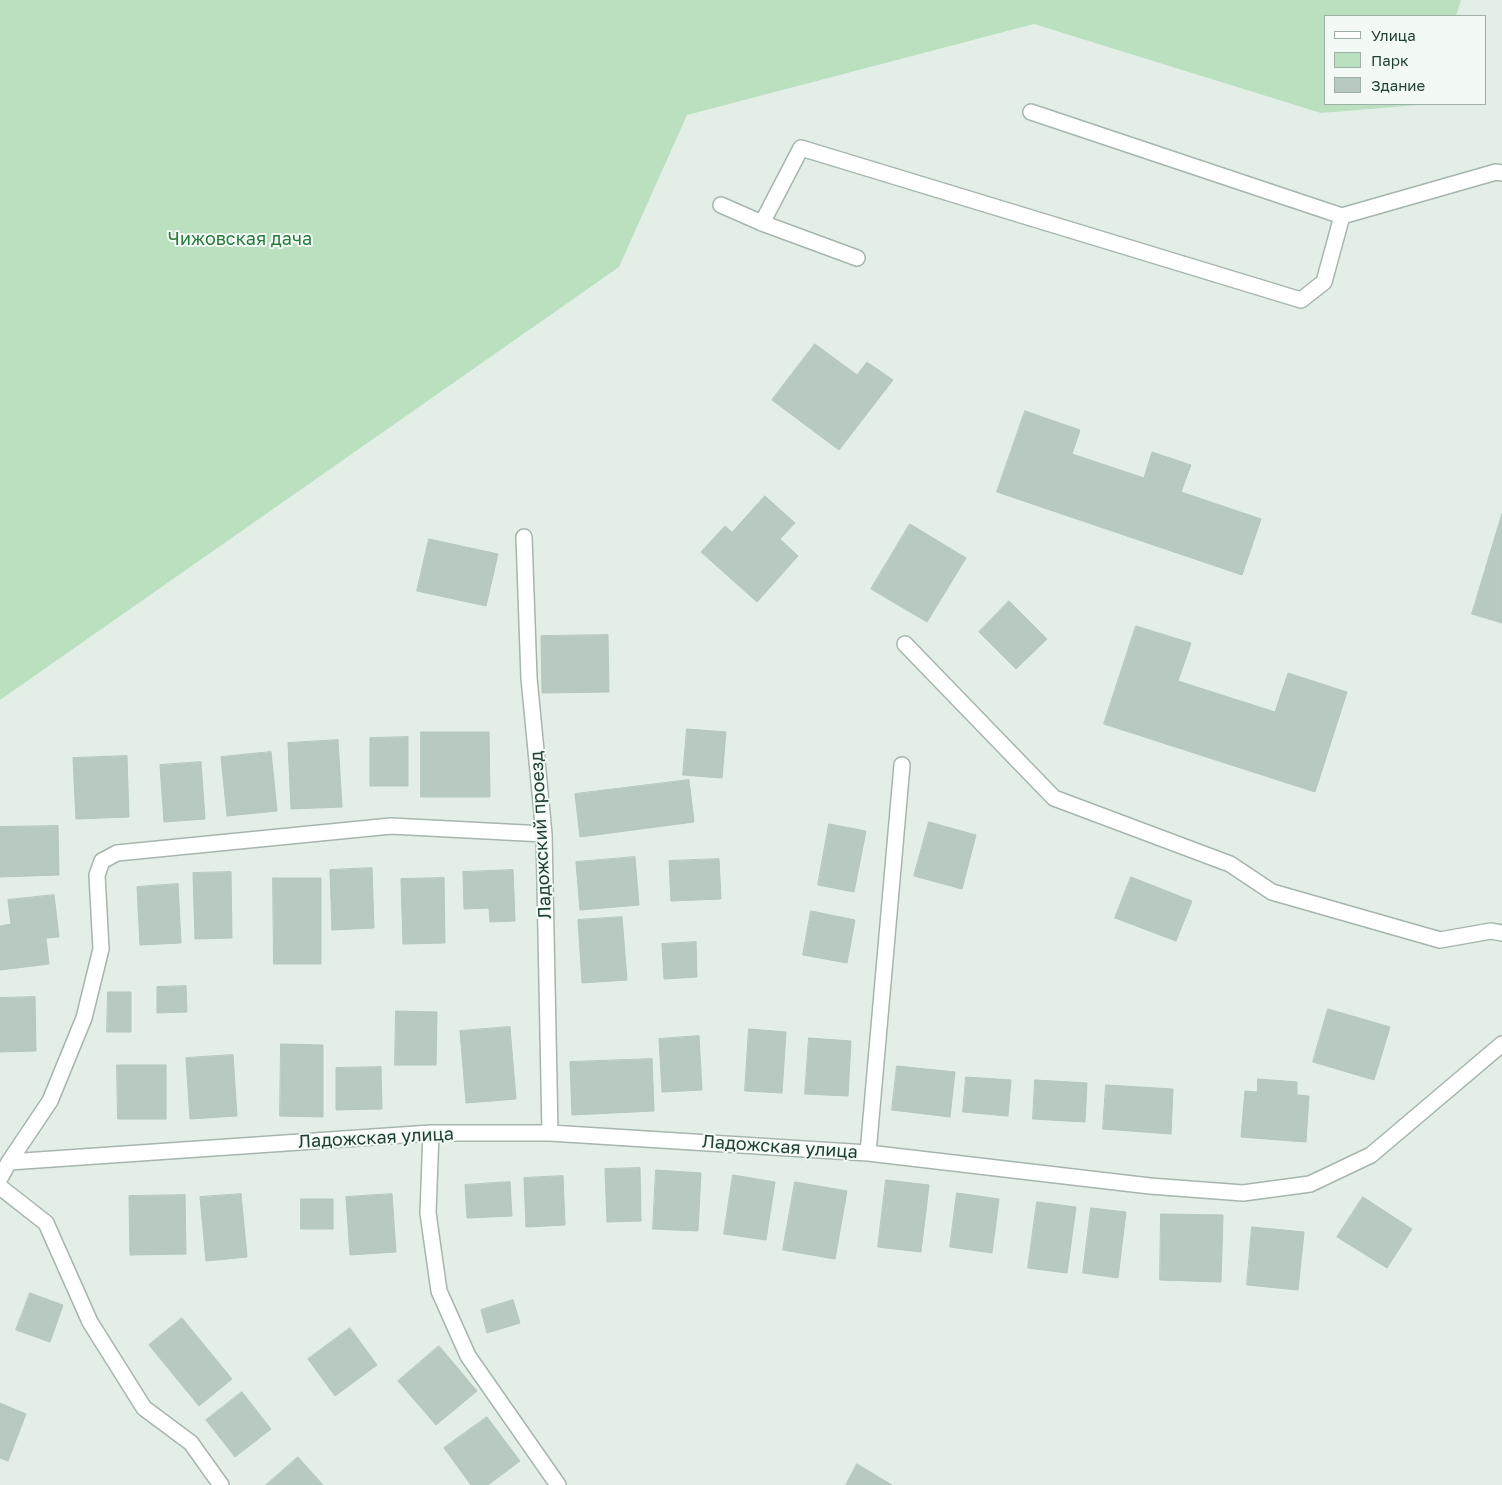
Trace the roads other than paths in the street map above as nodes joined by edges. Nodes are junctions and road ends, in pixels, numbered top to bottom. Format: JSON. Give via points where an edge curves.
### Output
{"nodes":[{"id":1,"x":1031,"y":112,"type":"dead end"},
{"id":2,"x":1502,"y":173,"type":"edge"},
{"id":3,"x":721,"y":205,"type":"dead end"},
{"id":4,"x":1342,"y":216,"type":"junction"},
{"id":5,"x":762,"y":223,"type":"junction"},
{"id":6,"x":858,"y":258,"type":"dead end"},
{"id":7,"x":524,"y":537,"type":"dead end"},
{"id":8,"x":904,"y":644,"type":"dead end"},
{"id":9,"x":902,"y":765,"type":"dead end"},
{"id":10,"x":544,"y":834,"type":"junction"},
{"id":11,"x":1502,"y":933,"type":"edge"},
{"id":12,"x":1502,"y":1044,"type":"edge"},
{"id":13,"x":431,"y":1133,"type":"junction"},
{"id":14,"x":550,"y":1133,"type":"junction"},
{"id":15,"x":868,"y":1153,"type":"junction"},
{"id":16,"x":9,"y":1162,"type":"junction"},
{"id":17,"x":0,"y":1178,"type":"edge"},
{"id":18,"x":0,"y":1187,"type":"edge"},
{"id":19,"x":221,"y":1485,"type":"edge"},
{"id":20,"x":558,"y":1485,"type":"edge"}],
"edges":[{"from":1,"to":4,"type":"street"},
{"from":2,"to":4,"type":"street","via":[[1496,172]]},
{"from":3,"to":5,"type":"street"},
{"from":4,"to":5,"type":"street","via":[[1324,282],[1301,300],[801,148]]},
{"from":5,"to":6,"type":"street"},
{"from":7,"to":10,"type":"street","name":"Ладожский проезд","via":[[529,678]]},
{"from":8,"to":11,"type":"street","via":[[1054,798],[1230,864],[1272,892],[1440,940],[1491,931]]},
{"from":9,"to":15,"type":"street"},
{"from":10,"to":14,"type":"street","name":"Ладожский проезд"},
{"from":10,"to":16,"type":"street","via":[[391,826],[116,853],[102,861],[97,875],[101,949],[84,1018],[50,1101]]},
{"from":12,"to":15,"type":"street","name":"Ладожская улица","via":[[1371,1155],[1310,1184],[1234,1193]]},
{"from":13,"to":14,"type":"street","name":"Ладожская улица"},
{"from":13,"to":16,"type":"street","name":"Ладожская улица"},
{"from":13,"to":20,"type":"street","via":[[428,1213],[439,1291],[468,1356]]},
{"from":14,"to":15,"type":"street","name":"Ладожская улица"},
{"from":16,"to":17,"type":"street"},
{"from":18,"to":19,"type":"street","via":[[46,1223],[90,1322],[144,1408],[191,1444]]}]}
